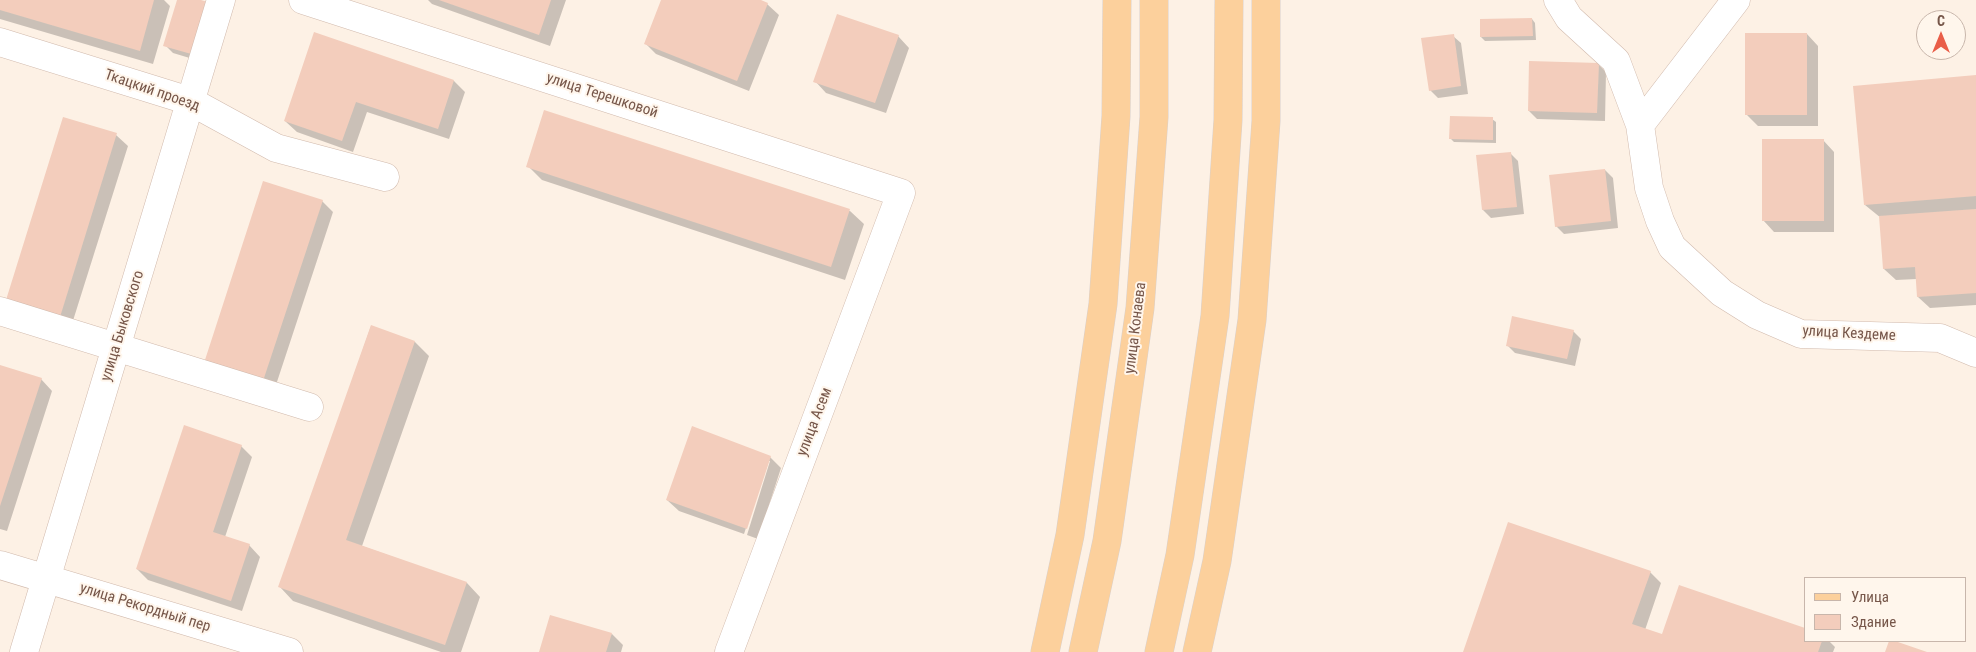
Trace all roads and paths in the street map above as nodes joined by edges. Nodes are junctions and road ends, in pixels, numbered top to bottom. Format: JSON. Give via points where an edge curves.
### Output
{"nodes":[{"id":1,"x":221,"y":0,"type":"edge"},
{"id":2,"x":303,"y":0,"type":"edge"},
{"id":3,"x":1117,"y":0,"type":"edge"},
{"id":4,"x":1154,"y":0,"type":"edge"},
{"id":5,"x":1229,"y":0,"type":"edge"},
{"id":6,"x":1266,"y":0,"type":"edge"},
{"id":7,"x":1558,"y":0,"type":"edge"},
{"id":8,"x":1736,"y":0,"type":"edge"},
{"id":9,"x":0,"y":42,"type":"edge"},
{"id":10,"x":190,"y":101,"type":"junction"},
{"id":11,"x":1640,"y":125,"type":"junction"},
{"id":12,"x":385,"y":177,"type":"dead end"},
{"id":13,"x":901,"y":193,"type":"joint"},
{"id":14,"x":0,"y":311,"type":"edge"},
{"id":15,"x":116,"y":347,"type":"junction"},
{"id":16,"x":1976,"y":353,"type":"edge"},
{"id":17,"x":309,"y":407,"type":"dead end"},
{"id":18,"x":0,"y":565,"type":"edge"},
{"id":19,"x":47,"y":577,"type":"junction"},
{"id":20,"x":24,"y":652,"type":"edge"},
{"id":21,"x":289,"y":652,"type":"edge"},
{"id":22,"x":729,"y":652,"type":"edge"},
{"id":23,"x":1045,"y":652,"type":"edge"},
{"id":24,"x":1083,"y":652,"type":"edge"},
{"id":25,"x":1159,"y":652,"type":"edge"},
{"id":26,"x":1197,"y":652,"type":"edge"}],
"edges":[{"from":1,"to":10,"type":"street","name":"улица Быковского"},
{"from":2,"to":13,"type":"street","name":"улица Терешковой"},
{"from":3,"to":23,"type":"main road","via":[[1116,116],[1103,304],[1070,535]]},
{"from":4,"to":24,"type":"main road","name":"улица Конаева","via":[[1154,117],[1140,308],[1107,541]]},
{"from":5,"to":25,"type":"main road","via":[[1228,120],[1214,316],[1180,555]]},
{"from":6,"to":26,"type":"main road","via":[[1266,121],[1252,320],[1217,561]]},
{"from":7,"to":11,"type":"street","name":"улица Кездеме","via":[[1569,18],[1616,61]]},
{"from":8,"to":11,"type":"street"},
{"from":9,"to":10,"type":"street","name":"Ткацкий проезд"},
{"from":10,"to":12,"type":"street","name":"Ткацкий проезд","via":[[276,148]]},
{"from":10,"to":15,"type":"street","name":"улица Быковского"},
{"from":11,"to":16,"type":"street","name":"улица Кездеме","via":[[1649,188],[1672,247],[1722,293],[1757,315],[1801,334],[1940,338]]},
{"from":13,"to":22,"type":"street","name":"улица Асем"},
{"from":14,"to":15,"type":"street"},
{"from":15,"to":17,"type":"street"},
{"from":15,"to":19,"type":"street","name":"улица Быковского"},
{"from":18,"to":19,"type":"street","name":"улица Рекордный пер"},
{"from":19,"to":20,"type":"street","name":"улица Быковского"},
{"from":19,"to":21,"type":"street","name":"улица Рекордный пер"}]}
